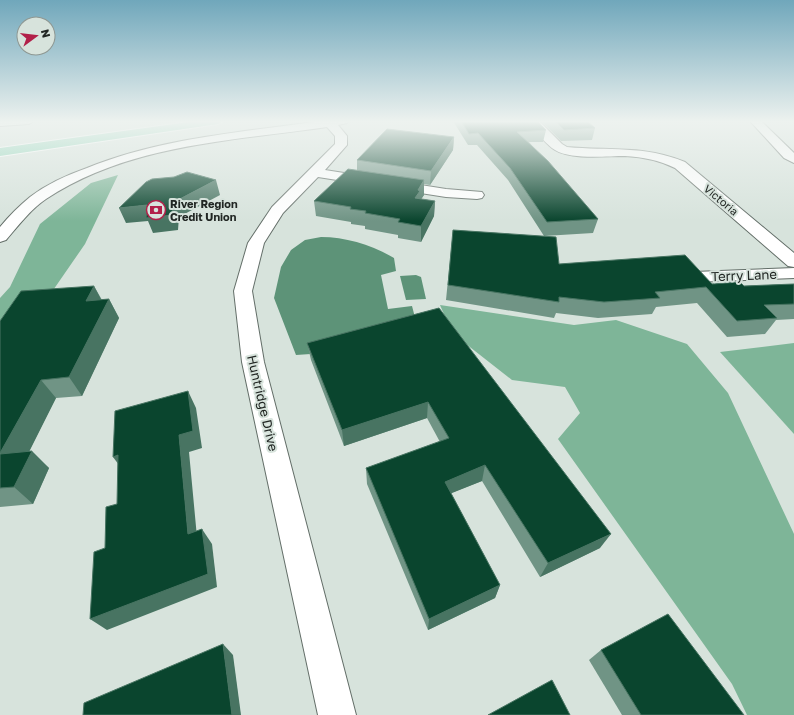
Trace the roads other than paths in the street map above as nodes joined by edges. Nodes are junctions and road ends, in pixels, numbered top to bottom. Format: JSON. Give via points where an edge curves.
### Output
{"nodes":[{"id":1,"x":144,"y":154,"type":"edge"},
{"id":2,"x":332,"y":154,"type":"edge"},
{"id":3,"x":650,"y":154,"type":"edge"},
{"id":4,"x":315,"y":173,"type":"junction"},
{"id":5,"x":478,"y":195,"type":"dead end"},
{"id":6,"x":0,"y":237,"type":"edge"},
{"id":7,"x":794,"y":262,"type":"edge"},
{"id":8,"x":794,"y":273,"type":"edge"},
{"id":9,"x":694,"y":277,"type":"edge"},
{"id":10,"x":337,"y":715,"type":"edge"}],
"edges":[{"from":1,"to":6,"type":"street","via":[[120,160],[80,176],[40,197],[23,211]]},
{"from":2,"to":4,"type":"street","name":"Huntridge Drive"},
{"from":3,"to":7,"type":"street","name":"Victoria","via":[[680,165]]},
{"from":4,"to":5,"type":"street","via":[[446,193]]},
{"from":4,"to":10,"type":"street","name":"Huntridge Drive","via":[[277,210],[256,243],[243,291],[252,362]]},
{"from":8,"to":9,"type":"street","name":"Terry Lane"}]}
